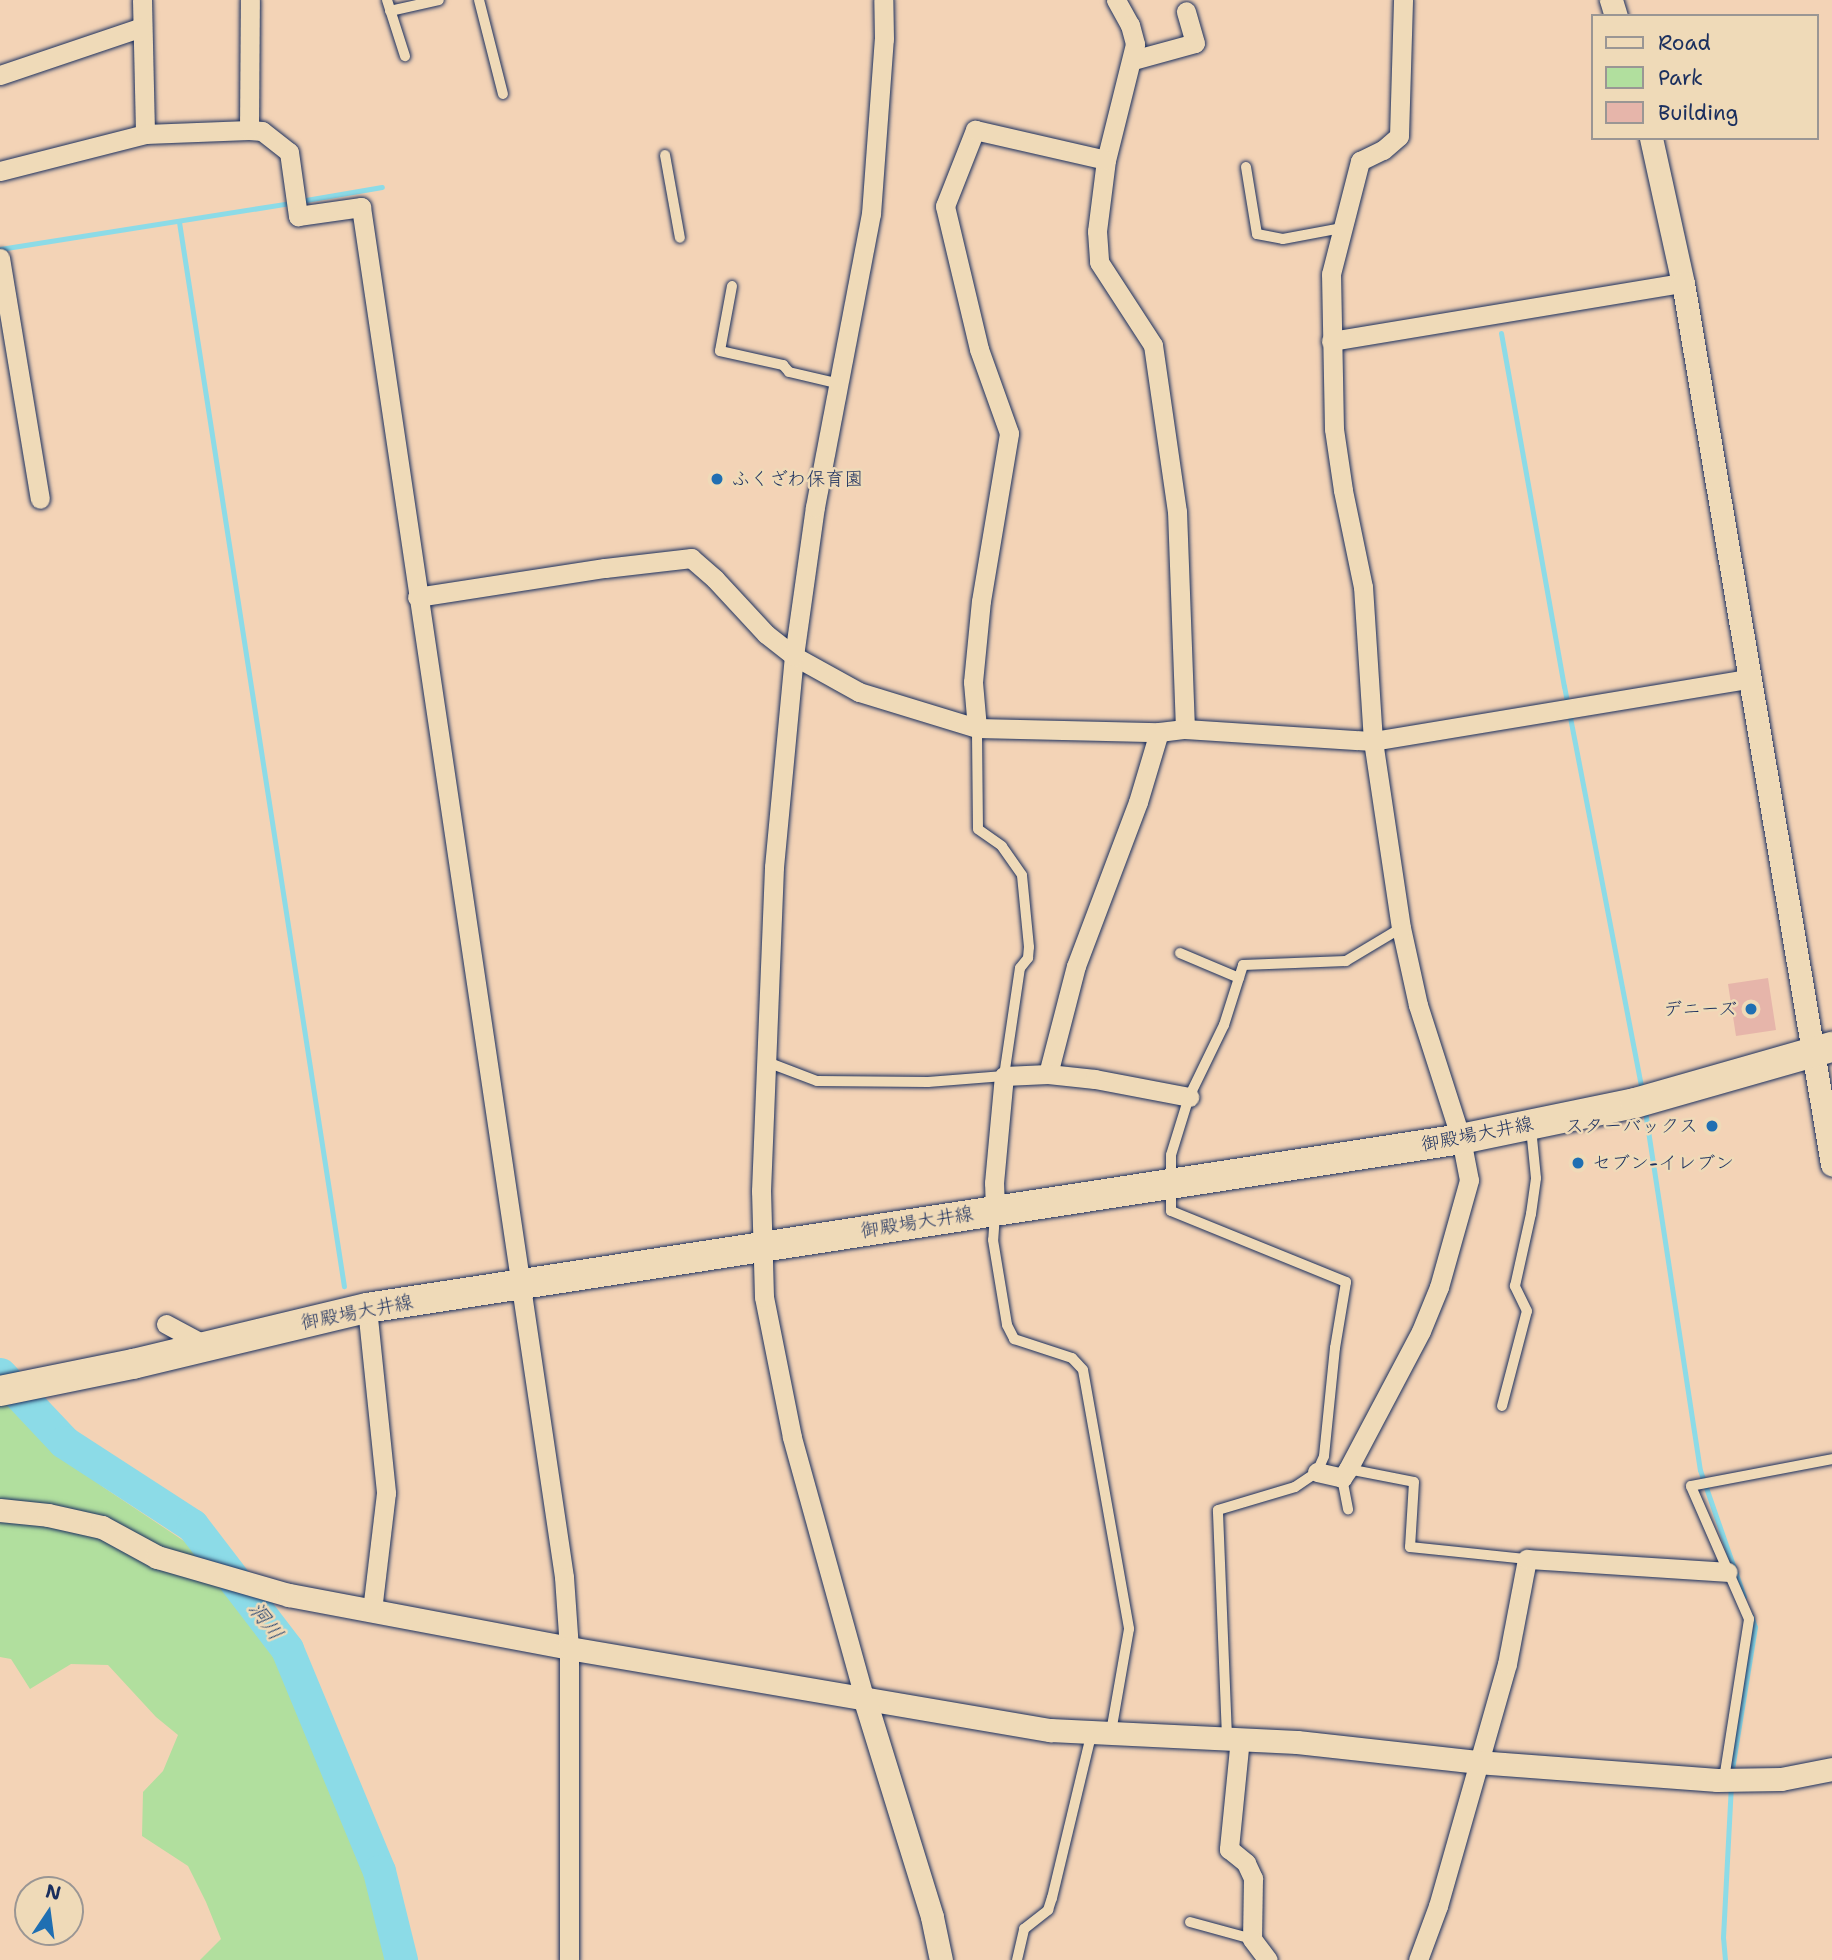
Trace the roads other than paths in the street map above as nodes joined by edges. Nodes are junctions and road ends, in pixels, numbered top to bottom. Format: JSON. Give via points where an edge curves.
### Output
{"nodes":[{"id":1,"x":142,"y":0,"type":"edge"},
{"id":2,"x":250,"y":0,"type":"edge"},
{"id":3,"x":387,"y":0,"type":"edge"},
{"id":4,"x":439,"y":0,"type":"edge"},
{"id":5,"x":479,"y":0,"type":"edge"},
{"id":6,"x":883,"y":0,"type":"edge"},
{"id":7,"x":1116,"y":0,"type":"edge"},
{"id":8,"x":1403,"y":0,"type":"edge"},
{"id":9,"x":390,"y":11,"type":"junction"},
{"id":10,"x":1186,"y":11,"type":"dead end"},
{"id":11,"x":142,"y":27,"type":"junction"},
{"id":12,"x":405,"y":56,"type":"dead end"},
{"id":13,"x":1133,"y":60,"type":"junction"},
{"id":14,"x":0,"y":75,"type":"edge"},
{"id":15,"x":503,"y":94,"type":"dead end"},
{"id":16,"x":249,"y":130,"type":"junction"},
{"id":17,"x":145,"y":134,"type":"junction"},
{"id":18,"x":1651,"y":140,"type":"edge"},
{"id":19,"x":665,"y":155,"type":"dead end"},
{"id":20,"x":1106,"y":160,"type":"junction"},
{"id":21,"x":1246,"y":167,"type":"dead end"},
{"id":22,"x":0,"y":171,"type":"edge"},
{"id":23,"x":1341,"y":228,"type":"junction"},
{"id":24,"x":680,"y":238,"type":"dead end"},
{"id":25,"x":0,"y":258,"type":"edge"},
{"id":26,"x":1683,"y":283,"type":"junction"},
{"id":27,"x":732,"y":286,"type":"dead end"},
{"id":28,"x":1331,"y":341,"type":"junction"},
{"id":29,"x":841,"y":384,"type":"junction"},
{"id":30,"x":40,"y":499,"type":"dead end"},
{"id":31,"x":417,"y":597,"type":"junction"},
{"id":32,"x":794,"y":656,"type":"junction"},
{"id":33,"x":1748,"y":679,"type":"junction"},
{"id":34,"x":977,"y":728,"type":"junction"},
{"id":35,"x":1185,"y":729,"type":"junction"},
{"id":36,"x":1159,"y":732,"type":"junction"},
{"id":37,"x":1373,"y":741,"type":"junction"},
{"id":38,"x":1401,"y":928,"type":"junction"},
{"id":39,"x":1180,"y":953,"type":"dead end"},
{"id":40,"x":1239,"y":978,"type":"junction"},
{"id":41,"x":1822,"y":1050,"type":"edge"},
{"id":42,"x":767,"y":1062,"type":"junction"},
{"id":43,"x":1048,"y":1074,"type":"junction"},
{"id":44,"x":1004,"y":1076,"type":"junction"},
{"id":45,"x":1189,"y":1097,"type":"junction"},
{"id":46,"x":1530,"y":1125,"type":"junction"},
{"id":47,"x":1461,"y":1139,"type":"junction"},
{"id":48,"x":1832,"y":1164,"type":"edge"},
{"id":49,"x":1169,"y":1184,"type":"junction"},
{"id":50,"x":995,"y":1210,"type":"junction"},
{"id":51,"x":761,"y":1246,"type":"junction"},
{"id":52,"x":522,"y":1284,"type":"junction"},
{"id":53,"x":367,"y":1308,"type":"junction"},
{"id":54,"x":166,"y":1324,"type":"dead end"},
{"id":55,"x":205,"y":1345,"type":"junction"},
{"id":56,"x":0,"y":1391,"type":"edge"},
{"id":57,"x":1502,"y":1406,"type":"dead end"},
{"id":58,"x":1832,"y":1460,"type":"edge"},
{"id":59,"x":1317,"y":1472,"type":"junction"},
{"id":60,"x":1345,"y":1473,"type":"junction"},
{"id":61,"x":1348,"y":1508,"type":"dead end"},
{"id":62,"x":0,"y":1510,"type":"edge"},
{"id":63,"x":1527,"y":1559,"type":"junction"},
{"id":64,"x":1728,"y":1572,"type":"junction"},
{"id":65,"x":372,"y":1611,"type":"junction"},
{"id":66,"x":569,"y":1648,"type":"junction"},
{"id":67,"x":864,"y":1697,"type":"junction"},
{"id":68,"x":1102,"y":1731,"type":"junction"},
{"id":69,"x":1234,"y":1738,"type":"junction"},
{"id":70,"x":1477,"y":1762,"type":"junction"},
{"id":71,"x":1832,"y":1769,"type":"edge"},
{"id":72,"x":1724,"y":1780,"type":"junction"},
{"id":73,"x":1189,"y":1922,"type":"dead end"},
{"id":74,"x":1252,"y":1939,"type":"junction"},
{"id":75,"x":569,"y":1960,"type":"edge"},
{"id":76,"x":941,"y":1960,"type":"edge"},
{"id":77,"x":1017,"y":1960,"type":"edge"},
{"id":78,"x":1268,"y":1960,"type":"edge"},
{"id":79,"x":1418,"y":1960,"type":"edge"}],
"edges":[{"from":1,"to":11,"type":"street"},
{"from":2,"to":16,"type":"street"},
{"from":3,"to":9,"type":"lane"},
{"from":4,"to":9,"type":"lane"},
{"from":5,"to":15,"type":"lane"},
{"from":6,"to":29,"type":"street","via":[[871,214]]},
{"from":7,"to":13,"type":"street","via":[[1130,25]]},
{"from":8,"to":23,"type":"street","via":[[1399,136],[1360,161]]},
{"from":9,"to":12,"type":"lane"},
{"from":10,"to":13,"type":"street","via":[[1195,43]]},
{"from":11,"to":14,"type":"street"},
{"from":11,"to":17,"type":"street"},
{"from":13,"to":20,"type":"street"},
{"from":16,"to":17,"type":"street"},
{"from":16,"to":31,"type":"street","via":[[262,131],[289,152],[298,216],[361,206]]},
{"from":17,"to":22,"type":"street"},
{"from":18,"to":26,"type":"street"},
{"from":19,"to":24,"type":"lane"},
{"from":20,"to":34,"type":"street","via":[[975,130],[945,206],[979,349],[1009,433],[981,601],[973,682]]},
{"from":20,"to":35,"type":"street","via":[[1097,231],[1099,262],[1153,345],[1177,511]]},
{"from":21,"to":23,"type":"lane","via":[[1258,234],[1283,239]]},
{"from":23,"to":28,"type":"street","via":[[1331,274]]},
{"from":25,"to":30,"type":"street"},
{"from":26,"to":28,"type":"street"},
{"from":26,"to":33,"type":"street"},
{"from":27,"to":29,"type":"lane","via":[[720,351]]},
{"from":28,"to":37,"type":"street","via":[[1336,441],[1363,587]]},
{"from":29,"to":32,"type":"street","via":[[815,507]]},
{"from":31,"to":32,"type":"street","via":[[691,558]]},
{"from":31,"to":52,"type":"street"},
{"from":32,"to":34,"type":"street","via":[[859,692]]},
{"from":32,"to":42,"type":"street","via":[[774,867]]},
{"from":33,"to":37,"type":"street"},
{"from":33,"to":41,"type":"street"},
{"from":34,"to":36,"type":"street"},
{"from":34,"to":44,"type":"lane","via":[[978,828],[1002,846],[1022,875],[1030,947],[1020,968]]},
{"from":35,"to":36,"type":"street"},
{"from":35,"to":37,"type":"street"},
{"from":36,"to":43,"type":"street","via":[[1138,802],[1076,966]]},
{"from":37,"to":38,"type":"street"},
{"from":38,"to":40,"type":"lane","via":[[1346,961],[1243,965]]},
{"from":38,"to":47,"type":"street","via":[[1418,1005]]},
{"from":39,"to":40,"type":"lane"},
{"from":40,"to":45,"type":"lane","via":[[1224,1025]]},
{"from":41,"to":46,"type":"main road","name":"御殿場大井線","via":[[1645,1100]]},
{"from":41,"to":48,"type":"street"},
{"from":42,"to":44,"type":"lane","via":[[817,1081],[928,1082]]},
{"from":42,"to":51,"type":"street"},
{"from":43,"to":44,"type":"street"},
{"from":43,"to":45,"type":"street"},
{"from":44,"to":50,"type":"street"},
{"from":45,"to":49,"type":"lane","via":[[1171,1155]]},
{"from":46,"to":47,"type":"main road","name":"御殿場大井線"},
{"from":46,"to":57,"type":"lane","via":[[1536,1178],[1515,1286],[1527,1311]]},
{"from":47,"to":49,"type":"main road","name":"御殿場大井線"},
{"from":47,"to":60,"type":"street","via":[[1469,1180],[1439,1287],[1421,1331]]},
{"from":49,"to":50,"type":"main road","name":"御殿場大井線"},
{"from":49,"to":59,"type":"lane","via":[[1171,1211],[1346,1282],[1324,1456]]},
{"from":50,"to":51,"type":"main road","name":"御殿場大井線"},
{"from":50,"to":68,"type":"lane","via":[[993,1240],[1007,1325],[1014,1339],[1072,1358],[1083,1370],[1129,1629]]},
{"from":51,"to":52,"type":"main road","name":"御殿場大井線"},
{"from":51,"to":67,"type":"street","via":[[764,1297],[792,1437]]},
{"from":52,"to":53,"type":"main road","name":"御殿場大井線"},
{"from":52,"to":66,"type":"street","via":[[564,1577]]},
{"from":53,"to":55,"type":"main road","name":"御殿場大井線"},
{"from":53,"to":65,"type":"street","via":[[386,1493]]},
{"from":54,"to":55,"type":"street"},
{"from":55,"to":56,"type":"main road","name":"御殿場大井線"},
{"from":58,"to":64,"type":"lane","via":[[1691,1486]]},
{"from":59,"to":60,"type":"street"},
{"from":59,"to":69,"type":"lane","via":[[1295,1488],[1218,1510]]},
{"from":60,"to":61,"type":"lane"},
{"from":60,"to":63,"type":"lane","via":[[1414,1482],[1410,1547]]},
{"from":62,"to":65,"type":"street","via":[[102,1527],[157,1557],[289,1595]]},
{"from":63,"to":64,"type":"street"},
{"from":63,"to":70,"type":"street","via":[[1507,1664]]},
{"from":64,"to":72,"type":"lane","via":[[1749,1619]]},
{"from":65,"to":66,"type":"street"},
{"from":66,"to":67,"type":"street"},
{"from":66,"to":75,"type":"street"},
{"from":67,"to":68,"type":"street","via":[[1050,1730]]},
{"from":67,"to":76,"type":"street"},
{"from":68,"to":69,"type":"street"},
{"from":68,"to":77,"type":"lane","via":[[1048,1910],[1024,1929]]},
{"from":69,"to":70,"type":"street"},
{"from":69,"to":74,"type":"street","via":[[1229,1849],[1246,1863],[1253,1878]]},
{"from":70,"to":72,"type":"street"},
{"from":70,"to":79,"type":"street","via":[[1438,1906]]},
{"from":71,"to":72,"type":"street","via":[[1781,1779]]},
{"from":73,"to":74,"type":"lane"},
{"from":74,"to":78,"type":"street"}]}
